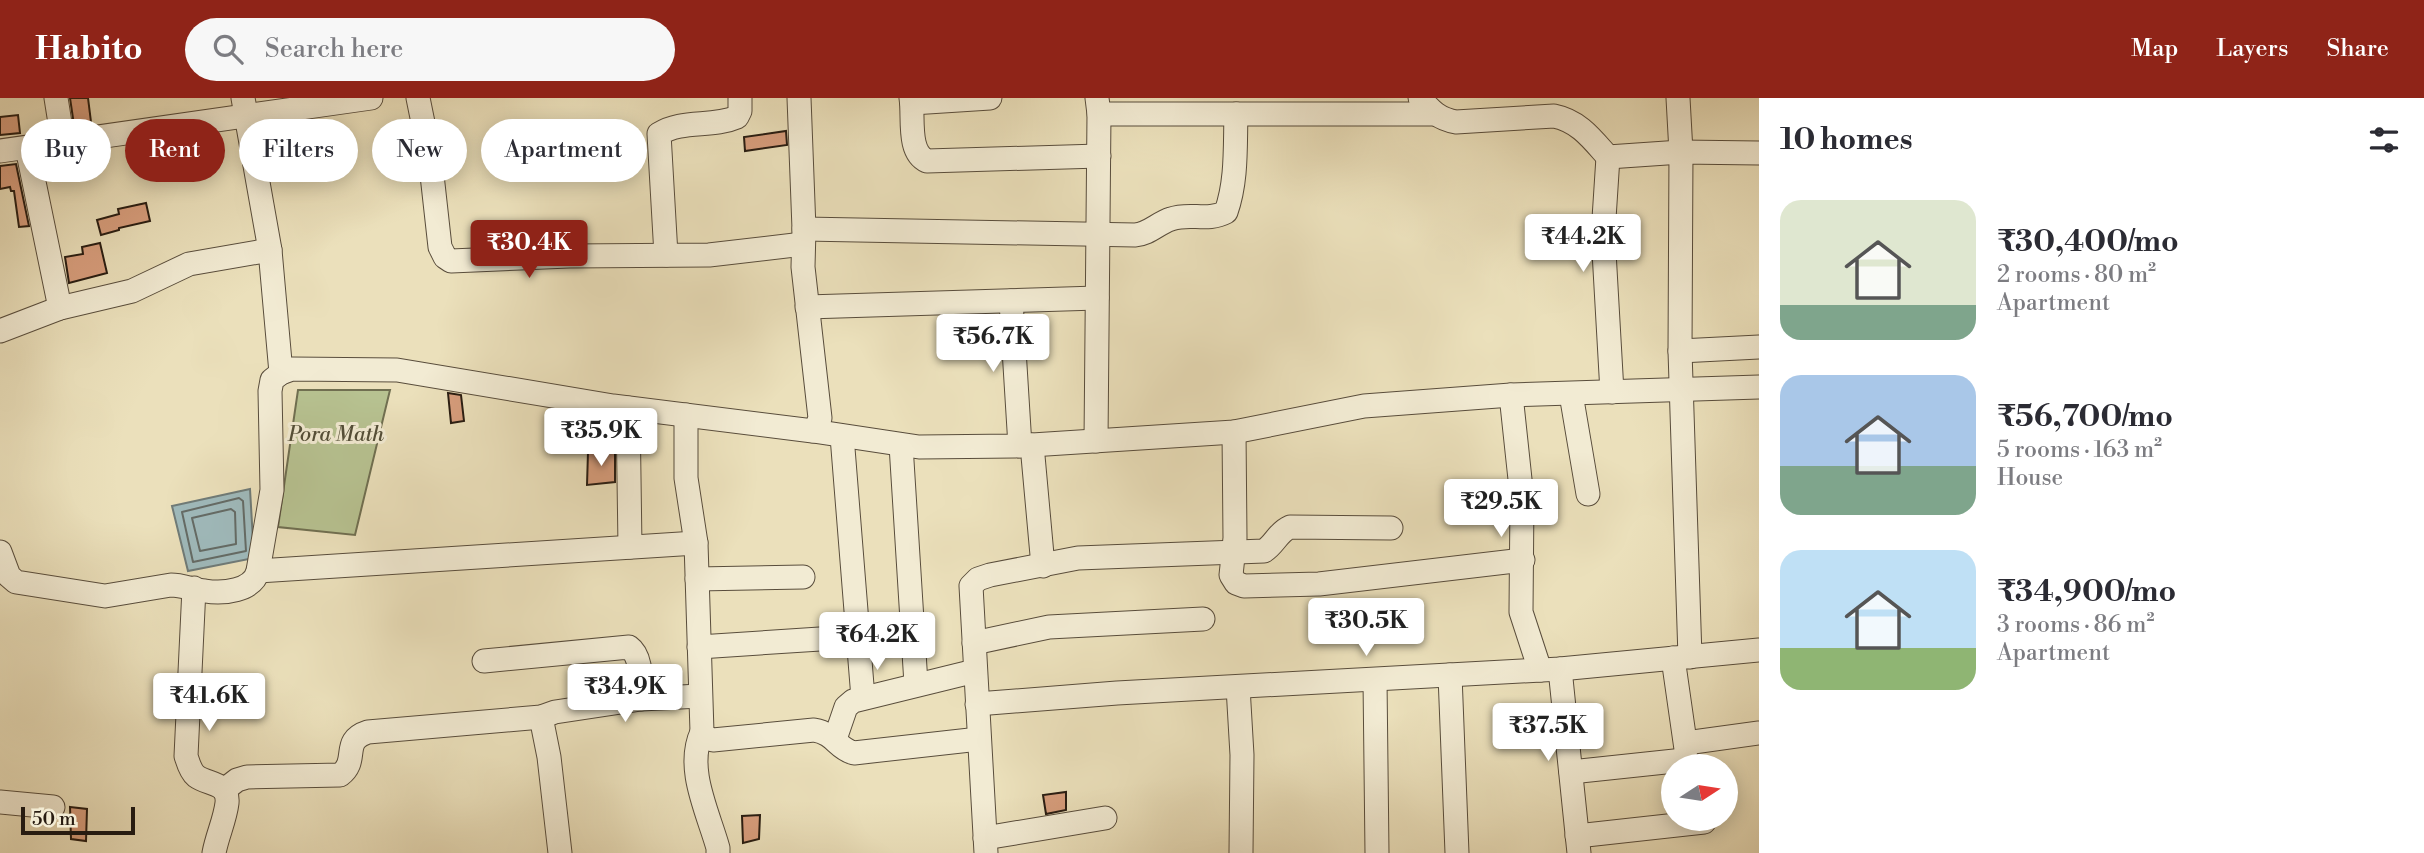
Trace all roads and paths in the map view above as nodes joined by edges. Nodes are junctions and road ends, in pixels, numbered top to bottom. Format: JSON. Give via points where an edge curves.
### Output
{"nodes":[{"id":1,"x":56,"y":98,"type":"edge"},
{"id":2,"x":418,"y":98,"type":"edge"},
{"id":3,"x":740,"y":98,"type":"edge"},
{"id":4,"x":799,"y":98,"type":"edge"},
{"id":5,"x":983,"y":98,"type":"edge"},
{"id":6,"x":1678,"y":98,"type":"edge"},
{"id":7,"x":359,"y":99,"type":"edge"},
{"id":8,"x":911,"y":101,"type":"edge"},
{"id":9,"x":1098,"y":106,"type":"edge"},
{"id":10,"x":1427,"y":106,"type":"edge"},
{"id":11,"x":245,"y":107,"type":"edge"},
{"id":12,"x":1517,"y":108,"type":"edge"},
{"id":13,"x":1236,"y":114,"type":"junction"},
{"id":14,"x":59,"y":119,"type":"edge"},
{"id":15,"x":111,"y":133,"type":"edge"},
{"id":16,"x":21,"y":149,"type":"edge"},
{"id":17,"x":0,"y":151,"type":"edge"},
{"id":18,"x":1681,"y":152,"type":"junction"},
{"id":19,"x":1759,"y":153,"type":"edge"},
{"id":20,"x":1099,"y":156,"type":"junction"},
{"id":21,"x":1608,"y":157,"type":"junction"},
{"id":22,"x":34,"y":182,"type":"edge"},
{"id":23,"x":1097,"y":234,"type":"junction"},
{"id":24,"x":804,"y":237,"type":"junction"},
{"id":25,"x":270,"y":250,"type":"junction"},
{"id":26,"x":666,"y":255,"type":"junction"},
{"id":27,"x":1097,"y":298,"type":"junction"},
{"id":28,"x":1011,"y":301,"type":"junction"},
{"id":29,"x":807,"y":307,"type":"junction"},
{"id":30,"x":61,"y":308,"type":"junction"},
{"id":31,"x":0,"y":331,"type":"edge"},
{"id":32,"x":1759,"y":347,"type":"edge"},
{"id":33,"x":1680,"y":351,"type":"junction"},
{"id":34,"x":281,"y":373,"type":"junction"},
{"id":35,"x":1759,"y":387,"type":"edge"},
{"id":36,"x":1681,"y":390,"type":"junction"},
{"id":37,"x":1612,"y":393,"type":"junction"},
{"id":38,"x":1571,"y":394,"type":"junction"},
{"id":39,"x":1511,"y":395,"type":"junction"},
{"id":40,"x":628,"y":408,"type":"junction"},
{"id":41,"x":686,"y":415,"type":"junction"},
{"id":42,"x":813,"y":431,"type":"junction"},
{"id":43,"x":1234,"y":432,"type":"junction"},
{"id":44,"x":842,"y":436,"type":"junction"},
{"id":45,"x":1096,"y":442,"type":"junction"},
{"id":46,"x":901,"y":445,"type":"junction"},
{"id":47,"x":1026,"y":445,"type":"junction"},
{"id":48,"x":1588,"y":494,"type":"dead end"},
{"id":49,"x":1391,"y":528,"type":"dead end"},
{"id":50,"x":696,"y":542,"type":"junction"},
{"id":51,"x":630,"y":547,"type":"junction"},
{"id":52,"x":0,"y":552,"type":"edge"},
{"id":53,"x":1234,"y":553,"type":"junction"},
{"id":54,"x":1523,"y":561,"type":"junction"},
{"id":55,"x":1043,"y":566,"type":"junction"},
{"id":56,"x":258,"y":571,"type":"junction"},
{"id":57,"x":803,"y":577,"type":"dead end"},
{"id":58,"x":697,"y":579,"type":"junction"},
{"id":59,"x":194,"y":588,"type":"junction"},
{"id":60,"x":1203,"y":619,"type":"dead end"},
{"id":61,"x":820,"y":639,"type":"dead end"},
{"id":62,"x":974,"y":643,"type":"junction"},
{"id":63,"x":699,"y":648,"type":"junction"},
{"id":64,"x":1759,"y":650,"type":"edge"},
{"id":65,"x":1681,"y":658,"type":"junction"},
{"id":66,"x":484,"y":660,"type":"dead end"},
{"id":67,"x":1550,"y":670,"type":"junction"},
{"id":68,"x":975,"y":671,"type":"junction"},
{"id":69,"x":1450,"y":675,"type":"junction"},
{"id":70,"x":1375,"y":680,"type":"junction"},
{"id":71,"x":916,"y":684,"type":"junction"},
{"id":72,"x":1238,"y":687,"type":"junction"},
{"id":73,"x":700,"y":696,"type":"junction"},
{"id":74,"x":863,"y":698,"type":"junction"},
{"id":75,"x":641,"y":699,"type":"junction"},
{"id":76,"x":977,"y":704,"type":"junction"},
{"id":77,"x":541,"y":717,"type":"junction"},
{"id":78,"x":702,"y":732,"type":"junction"},
{"id":79,"x":1759,"y":733,"type":"edge"},
{"id":80,"x":835,"y":739,"type":"junction"},
{"id":81,"x":979,"y":739,"type":"junction"},
{"id":82,"x":1686,"y":743,"type":"junction"},
{"id":83,"x":1571,"y":772,"type":"junction"},
{"id":84,"x":224,"y":790,"type":"junction"},
{"id":85,"x":0,"y":802,"type":"edge"},
{"id":86,"x":53,"y":807,"type":"dead end"},
{"id":87,"x":1105,"y":818,"type":"dead end"},
{"id":88,"x":1661,"y":830,"type":"edge"},
{"id":89,"x":1578,"y":844,"type":"edge"},
{"id":90,"x":985,"y":845,"type":"edge"},
{"id":91,"x":214,"y":853,"type":"edge"},
{"id":92,"x":560,"y":853,"type":"edge"},
{"id":93,"x":718,"y":853,"type":"edge"},
{"id":94,"x":1241,"y":853,"type":"edge"},
{"id":95,"x":1377,"y":853,"type":"edge"},
{"id":96,"x":1457,"y":853,"type":"edge"}],
"edges":[{"from":1,"to":14,"type":"street"},
{"from":2,"to":26,"type":"street","via":[[445,257],[460,262]]},
{"from":3,"to":26,"type":"street","via":[[737,117],[728,121],[677,126],[659,134]]},
{"from":4,"to":24,"type":"street"},
{"from":5,"to":8,"type":"street"},
{"from":6,"to":18,"type":"street"},
{"from":7,"to":11,"type":"street","via":[[278,110]]},
{"from":8,"to":20,"type":"street","via":[[915,148],[919,157],[927,160]]},
{"from":9,"to":13,"type":"street"},
{"from":9,"to":20,"type":"street"},
{"from":10,"to":12,"type":"street","via":[[1444,120],[1456,122]]},
{"from":10,"to":13,"type":"street"},
{"from":11,"to":15,"type":"street"},
{"from":11,"to":25,"type":"street"},
{"from":12,"to":21,"type":"street","via":[[1569,119]]},
{"from":13,"to":23,"type":"street","via":[[1235,165],[1226,212],[1207,218],[1171,218],[1144,234]]},
{"from":16,"to":17,"type":"street"},
{"from":18,"to":19,"type":"street"},
{"from":18,"to":21,"type":"street"},
{"from":18,"to":33,"type":"street"},
{"from":20,"to":23,"type":"street"},
{"from":21,"to":37,"type":"street","via":[[1603,234]]},
{"from":22,"to":30,"type":"street"},
{"from":23,"to":24,"type":"street"},
{"from":23,"to":27,"type":"street"},
{"from":24,"to":26,"type":"street","via":[[709,255]]},
{"from":24,"to":29,"type":"street"},
{"from":25,"to":30,"type":"street","via":[[201,261],[132,291]]},
{"from":25,"to":34,"type":"street"},
{"from":27,"to":28,"type":"street"},
{"from":27,"to":45,"type":"street"},
{"from":28,"to":29,"type":"street"},
{"from":28,"to":47,"type":"street"},
{"from":29,"to":42,"type":"street","via":[[820,418]]},
{"from":30,"to":31,"type":"street"},
{"from":32,"to":33,"type":"street"},
{"from":33,"to":36,"type":"street"},
{"from":34,"to":40,"type":"street","via":[[292,369],[397,370]]},
{"from":34,"to":56,"type":"street","via":[[272,380],[270,391],[272,490]]},
{"from":35,"to":36,"type":"street"},
{"from":36,"to":37,"type":"street"},
{"from":36,"to":65,"type":"street"},
{"from":37,"to":38,"type":"street"},
{"from":38,"to":39,"type":"street"},
{"from":38,"to":48,"type":"street"},
{"from":39,"to":43,"type":"street","via":[[1364,406]]},
{"from":39,"to":54,"type":"street","via":[[1522,498]]},
{"from":40,"to":41,"type":"street"},
{"from":40,"to":51,"type":"street"},
{"from":41,"to":42,"type":"street"},
{"from":41,"to":50,"type":"street","via":[[686,478]]},
{"from":42,"to":44,"type":"street"},
{"from":43,"to":45,"type":"street"},
{"from":43,"to":53,"type":"street"},
{"from":44,"to":46,"type":"street"},
{"from":44,"to":74,"type":"street"},
{"from":45,"to":47,"type":"street"},
{"from":46,"to":47,"type":"street"},
{"from":46,"to":71,"type":"street"},
{"from":47,"to":55,"type":"street"},
{"from":49,"to":53,"type":"street","via":[[1290,527],[1264,551]]},
{"from":50,"to":51,"type":"street"},
{"from":50,"to":58,"type":"street"},
{"from":51,"to":56,"type":"street"},
{"from":52,"to":59,"type":"street","via":[[9,576],[26,585],[105,596],[171,584]]},
{"from":53,"to":54,"type":"street","via":[[1231,575],[1244,586],[1318,584]]},
{"from":53,"to":55,"type":"street","via":[[1088,558]]},
{"from":54,"to":67,"type":"street","via":[[1521,612]]},
{"from":55,"to":62,"type":"street","via":[[990,575],[971,586]]},
{"from":56,"to":59,"type":"street","via":[[256,580],[242,588]]},
{"from":57,"to":58,"type":"street"},
{"from":58,"to":63,"type":"street"},
{"from":59,"to":84,"type":"street","via":[[186,756],[196,776],[218,783]]},
{"from":60,"to":62,"type":"street","via":[[1049,627]]},
{"from":61,"to":63,"type":"street"},
{"from":62,"to":68,"type":"street"},
{"from":63,"to":73,"type":"street"},
{"from":64,"to":65,"type":"street"},
{"from":65,"to":67,"type":"street"},
{"from":65,"to":82,"type":"street"},
{"from":66,"to":75,"type":"street","via":[[629,647],[637,658]]},
{"from":67,"to":69,"type":"street"},
{"from":67,"to":83,"type":"street"},
{"from":68,"to":71,"type":"street"},
{"from":68,"to":76,"type":"street"},
{"from":69,"to":70,"type":"street"},
{"from":69,"to":96,"type":"street"},
{"from":70,"to":72,"type":"street"},
{"from":70,"to":95,"type":"street"},
{"from":71,"to":74,"type":"street"},
{"from":72,"to":76,"type":"street"},
{"from":72,"to":94,"type":"street"},
{"from":73,"to":75,"type":"street"},
{"from":73,"to":78,"type":"street"},
{"from":74,"to":80,"type":"street","via":[[846,707]]},
{"from":75,"to":77,"type":"street"},
{"from":76,"to":81,"type":"street"},
{"from":77,"to":84,"type":"street","via":[[368,732],[353,740],[350,764],[340,775],[237,779]]},
{"from":77,"to":92,"type":"street"},
{"from":78,"to":80,"type":"street","via":[[713,740],[814,730]]},
{"from":78,"to":93,"type":"street","via":[[695,752],[697,778]]},
{"from":79,"to":82,"type":"street"},
{"from":80,"to":81,"type":"street","via":[[845,751],[854,753]]},
{"from":81,"to":90,"type":"street"},
{"from":82,"to":83,"type":"street","via":[[1684,760],[1677,762]]},
{"from":83,"to":89,"type":"street"},
{"from":84,"to":91,"type":"street","via":[[228,801]]},
{"from":85,"to":86,"type":"street"},
{"from":87,"to":90,"type":"street"},
{"from":88,"to":89,"type":"street"}]}
